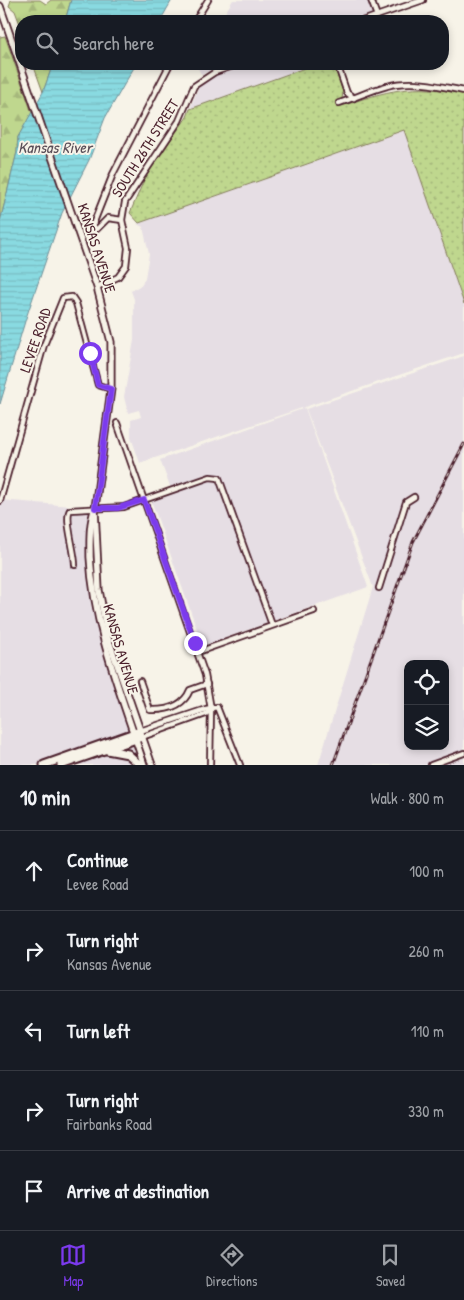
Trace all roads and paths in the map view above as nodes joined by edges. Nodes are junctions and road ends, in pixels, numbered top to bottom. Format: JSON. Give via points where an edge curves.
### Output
{"nodes":[{"id":1,"x":208,"y":0,"type":"edge"},
{"id":2,"x":371,"y":0,"type":"edge"},
{"id":3,"x":423,"y":0,"type":"edge"},
{"id":4,"x":0,"y":6,"type":"edge"},
{"id":5,"x":199,"y":15,"type":"edge"},
{"id":6,"x":377,"y":15,"type":"edge"},
{"id":7,"x":380,"y":15,"type":"edge"},
{"id":8,"x":15,"y":49,"type":"edge"},
{"id":9,"x":22,"y":70,"type":"edge"},
{"id":10,"x":167,"y":70,"type":"edge"},
{"id":11,"x":221,"y":70,"type":"edge"},
{"id":12,"x":338,"y":70,"type":"edge"},
{"id":13,"x":464,"y":90,"type":"edge"},
{"id":14,"x":354,"y":98,"type":"junction"},
{"id":15,"x":339,"y":103,"type":"dead end"},
{"id":16,"x":122,"y":220,"type":"junction"},
{"id":17,"x":97,"y":287,"type":"junction"},
{"id":18,"x":111,"y":389,"type":"junction"},
{"id":19,"x":117,"y":423,"type":"dead end"},
{"id":20,"x":414,"y":497,"type":"dead end"},
{"id":21,"x":144,"y":500,"type":"junction"},
{"id":22,"x":0,"y":501,"type":"edge"},
{"id":23,"x":95,"y":508,"type":"junction"},
{"id":24,"x":75,"y":565,"type":"dead end"},
{"id":25,"x":379,"y":588,"type":"dead end"},
{"id":26,"x":314,"y":611,"type":"dead end"},
{"id":27,"x":272,"y":625,"type":"junction"},
{"id":28,"x":198,"y":652,"type":"junction"},
{"id":29,"x":140,"y":681,"type":"dead end"},
{"id":30,"x":207,"y":684,"type":"junction"},
{"id":31,"x":212,"y":709,"type":"junction"},
{"id":32,"x":138,"y":735,"type":"junction"},
{"id":33,"x":104,"y":749,"type":"junction"},
{"id":34,"x":464,"y":754,"type":"edge"},
{"id":35,"x":44,"y":765,"type":"edge"},
{"id":36,"x":62,"y":765,"type":"edge"},
{"id":37,"x":140,"y":765,"type":"edge"},
{"id":38,"x":144,"y":765,"type":"edge"},
{"id":39,"x":152,"y":765,"type":"edge"},
{"id":40,"x":210,"y":765,"type":"edge"},
{"id":41,"x":240,"y":765,"type":"edge"},
{"id":42,"x":430,"y":765,"type":"edge"}],
"edges":[{"from":1,"to":5,"type":"street"},
{"from":2,"to":6,"type":"street"},
{"from":3,"to":7,"type":"street"},
{"from":4,"to":8,"type":"main road","name":"KANSAS AVENUE"},
{"from":9,"to":17,"type":"main road","name":"KANSAS AVENUE"},
{"from":10,"to":16,"type":"street","via":[[122,157],[92,226],[97,229],[108,218]]},
{"from":11,"to":16,"type":"street","name":"SOUTH 26TH STREET","via":[[194,86],[179,122],[129,194],[123,206]]},
{"from":12,"to":14,"type":"street","via":[[347,93]]},
{"from":13,"to":14,"type":"street","via":[[403,83]]},
{"from":14,"to":15,"type":"street"},
{"from":16,"to":17,"type":"street","name":"SOUTH 26TH STREET","via":[[128,248],[126,266],[118,277]]},
{"from":17,"to":18,"type":"main road","name":"KANSAS AVENUE","via":[[111,342]]},
{"from":18,"to":22,"type":"street","name":"LEVEE ROAD","via":[[98,385],[76,303],[72,297],[63,298],[44,344]]},
{"from":18,"to":23,"type":"main road","name":"KANSAS AVENUE"},
{"from":19,"to":21,"type":"street"},
{"from":20,"to":25,"type":"street","via":[[406,502]]},
{"from":21,"to":23,"type":"street","via":[[118,508]]},
{"from":21,"to":27,"type":"street","via":[[210,478],[219,478]]},
{"from":21,"to":28,"type":"street"},
{"from":23,"to":24,"type":"street","via":[[73,508],[68,513]]},
{"from":23,"to":32,"type":"main road","name":"KANSAS AVENUE","via":[[99,590],[108,638]]},
{"from":26,"to":27,"type":"street"},
{"from":27,"to":28,"type":"street"},
{"from":28,"to":30,"type":"street"},
{"from":29,"to":30,"type":"street","via":[[150,710],[180,704],[192,688]]},
{"from":30,"to":31,"type":"street"},
{"from":31,"to":32,"type":"street"},
{"from":31,"to":40,"type":"street"},
{"from":31,"to":41,"type":"street","via":[[217,708]]},
{"from":32,"to":33,"type":"highway"},
{"from":32,"to":35,"type":"highway"},
{"from":32,"to":38,"type":"main road","name":"KANSAS AVENUE"},
{"from":32,"to":39,"type":"main road","name":"KANSAS AVENUE"},
{"from":33,"to":36,"type":"highway"},
{"from":33,"to":37,"type":"highway","via":[[128,754]]},
{"from":34,"to":42,"type":"street"}]}
